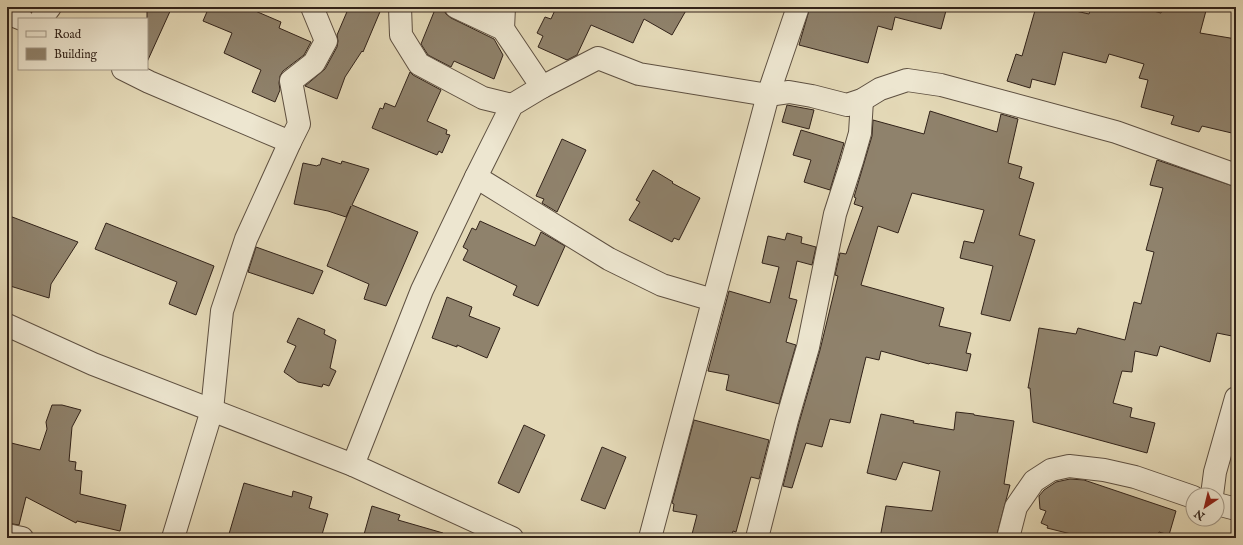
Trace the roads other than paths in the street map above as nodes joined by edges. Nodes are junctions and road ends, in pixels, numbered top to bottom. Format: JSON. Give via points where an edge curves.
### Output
{"nodes":[{"id":1,"x":50,"y":7,"type":"edge"},
{"id":2,"x":312,"y":7,"type":"edge"},
{"id":3,"x":400,"y":7,"type":"edge"},
{"id":4,"x":456,"y":7,"type":"edge"},
{"id":5,"x":504,"y":7,"type":"edge"},
{"id":6,"x":798,"y":7,"type":"edge"},
{"id":7,"x":7,"y":13,"type":"edge"},
{"id":8,"x":20,"y":18,"type":"edge"},
{"id":9,"x":42,"y":18,"type":"edge"},
{"id":10,"x":503,"y":29,"type":"junction"},
{"id":11,"x":125,"y":70,"type":"edge"},
{"id":12,"x":542,"y":87,"type":"junction"},
{"id":13,"x":768,"y":95,"type":"junction"},
{"id":14,"x":862,"y":100,"type":"junction"},
{"id":15,"x":512,"y":105,"type":"junction"},
{"id":16,"x":290,"y":142,"type":"junction"},
{"id":17,"x":1236,"y":175,"type":"edge"},
{"id":18,"x":476,"y":177,"type":"junction"},
{"id":19,"x":713,"y":300,"type":"junction"},
{"id":20,"x":7,"y":325,"type":"edge"},
{"id":21,"x":1236,"y":398,"type":"edge"},
{"id":22,"x":212,"y":410,"type":"junction"},
{"id":23,"x":353,"y":465,"type":"junction"},
{"id":24,"x":1213,"y":487,"type":"edge"},
{"id":25,"x":1185,"y":494,"type":"edge"},
{"id":26,"x":1225,"y":506,"type":"edge"},
{"id":27,"x":1236,"y":509,"type":"edge"},
{"id":28,"x":7,"y":535,"type":"edge"},
{"id":29,"x":501,"y":536,"type":"edge"},
{"id":30,"x":22,"y":538,"type":"edge"},
{"id":31,"x":173,"y":538,"type":"edge"},
{"id":32,"x":650,"y":538,"type":"edge"},
{"id":33,"x":757,"y":538,"type":"edge"},
{"id":34,"x":1008,"y":538,"type":"edge"}],
"edges":[{"from":1,"to":9,"type":"street"},
{"from":2,"to":16,"type":"street","via":[[326,41],[314,63],[291,81],[298,124]]},
{"from":3,"to":15,"type":"street","via":[[401,35],[419,64],[483,98]]},
{"from":4,"to":10,"type":"street"},
{"from":5,"to":10,"type":"street"},
{"from":6,"to":13,"type":"street"},
{"from":7,"to":8,"type":"street"},
{"from":10,"to":12,"type":"street"},
{"from":11,"to":16,"type":"street"},
{"from":12,"to":13,"type":"street","via":[[598,58],[639,74]]},
{"from":12,"to":15,"type":"street"},
{"from":13,"to":14,"type":"street","via":[[789,92],[847,105]]},
{"from":13,"to":19,"type":"street"},
{"from":14,"to":17,"type":"street","via":[[880,89],[907,80],[941,85],[1116,132]]},
{"from":14,"to":33,"type":"street","via":[[860,133],[835,214],[808,347]]},
{"from":15,"to":18,"type":"street"},
{"from":16,"to":22,"type":"street","via":[[246,239],[222,311]]},
{"from":18,"to":19,"type":"street","via":[[609,259],[662,285]]},
{"from":18,"to":23,"type":"street","via":[[422,290]]},
{"from":19,"to":32,"type":"street"},
{"from":20,"to":22,"type":"street","via":[[93,364]]},
{"from":21,"to":24,"type":"street"},
{"from":22,"to":23,"type":"street"},
{"from":22,"to":31,"type":"street"},
{"from":23,"to":29,"type":"street"},
{"from":25,"to":34,"type":"street","via":[[1135,477],[1104,470],[1070,466],[1050,470],[1034,481],[1016,507]]},
{"from":26,"to":27,"type":"street"},
{"from":28,"to":30,"type":"street"}]}
